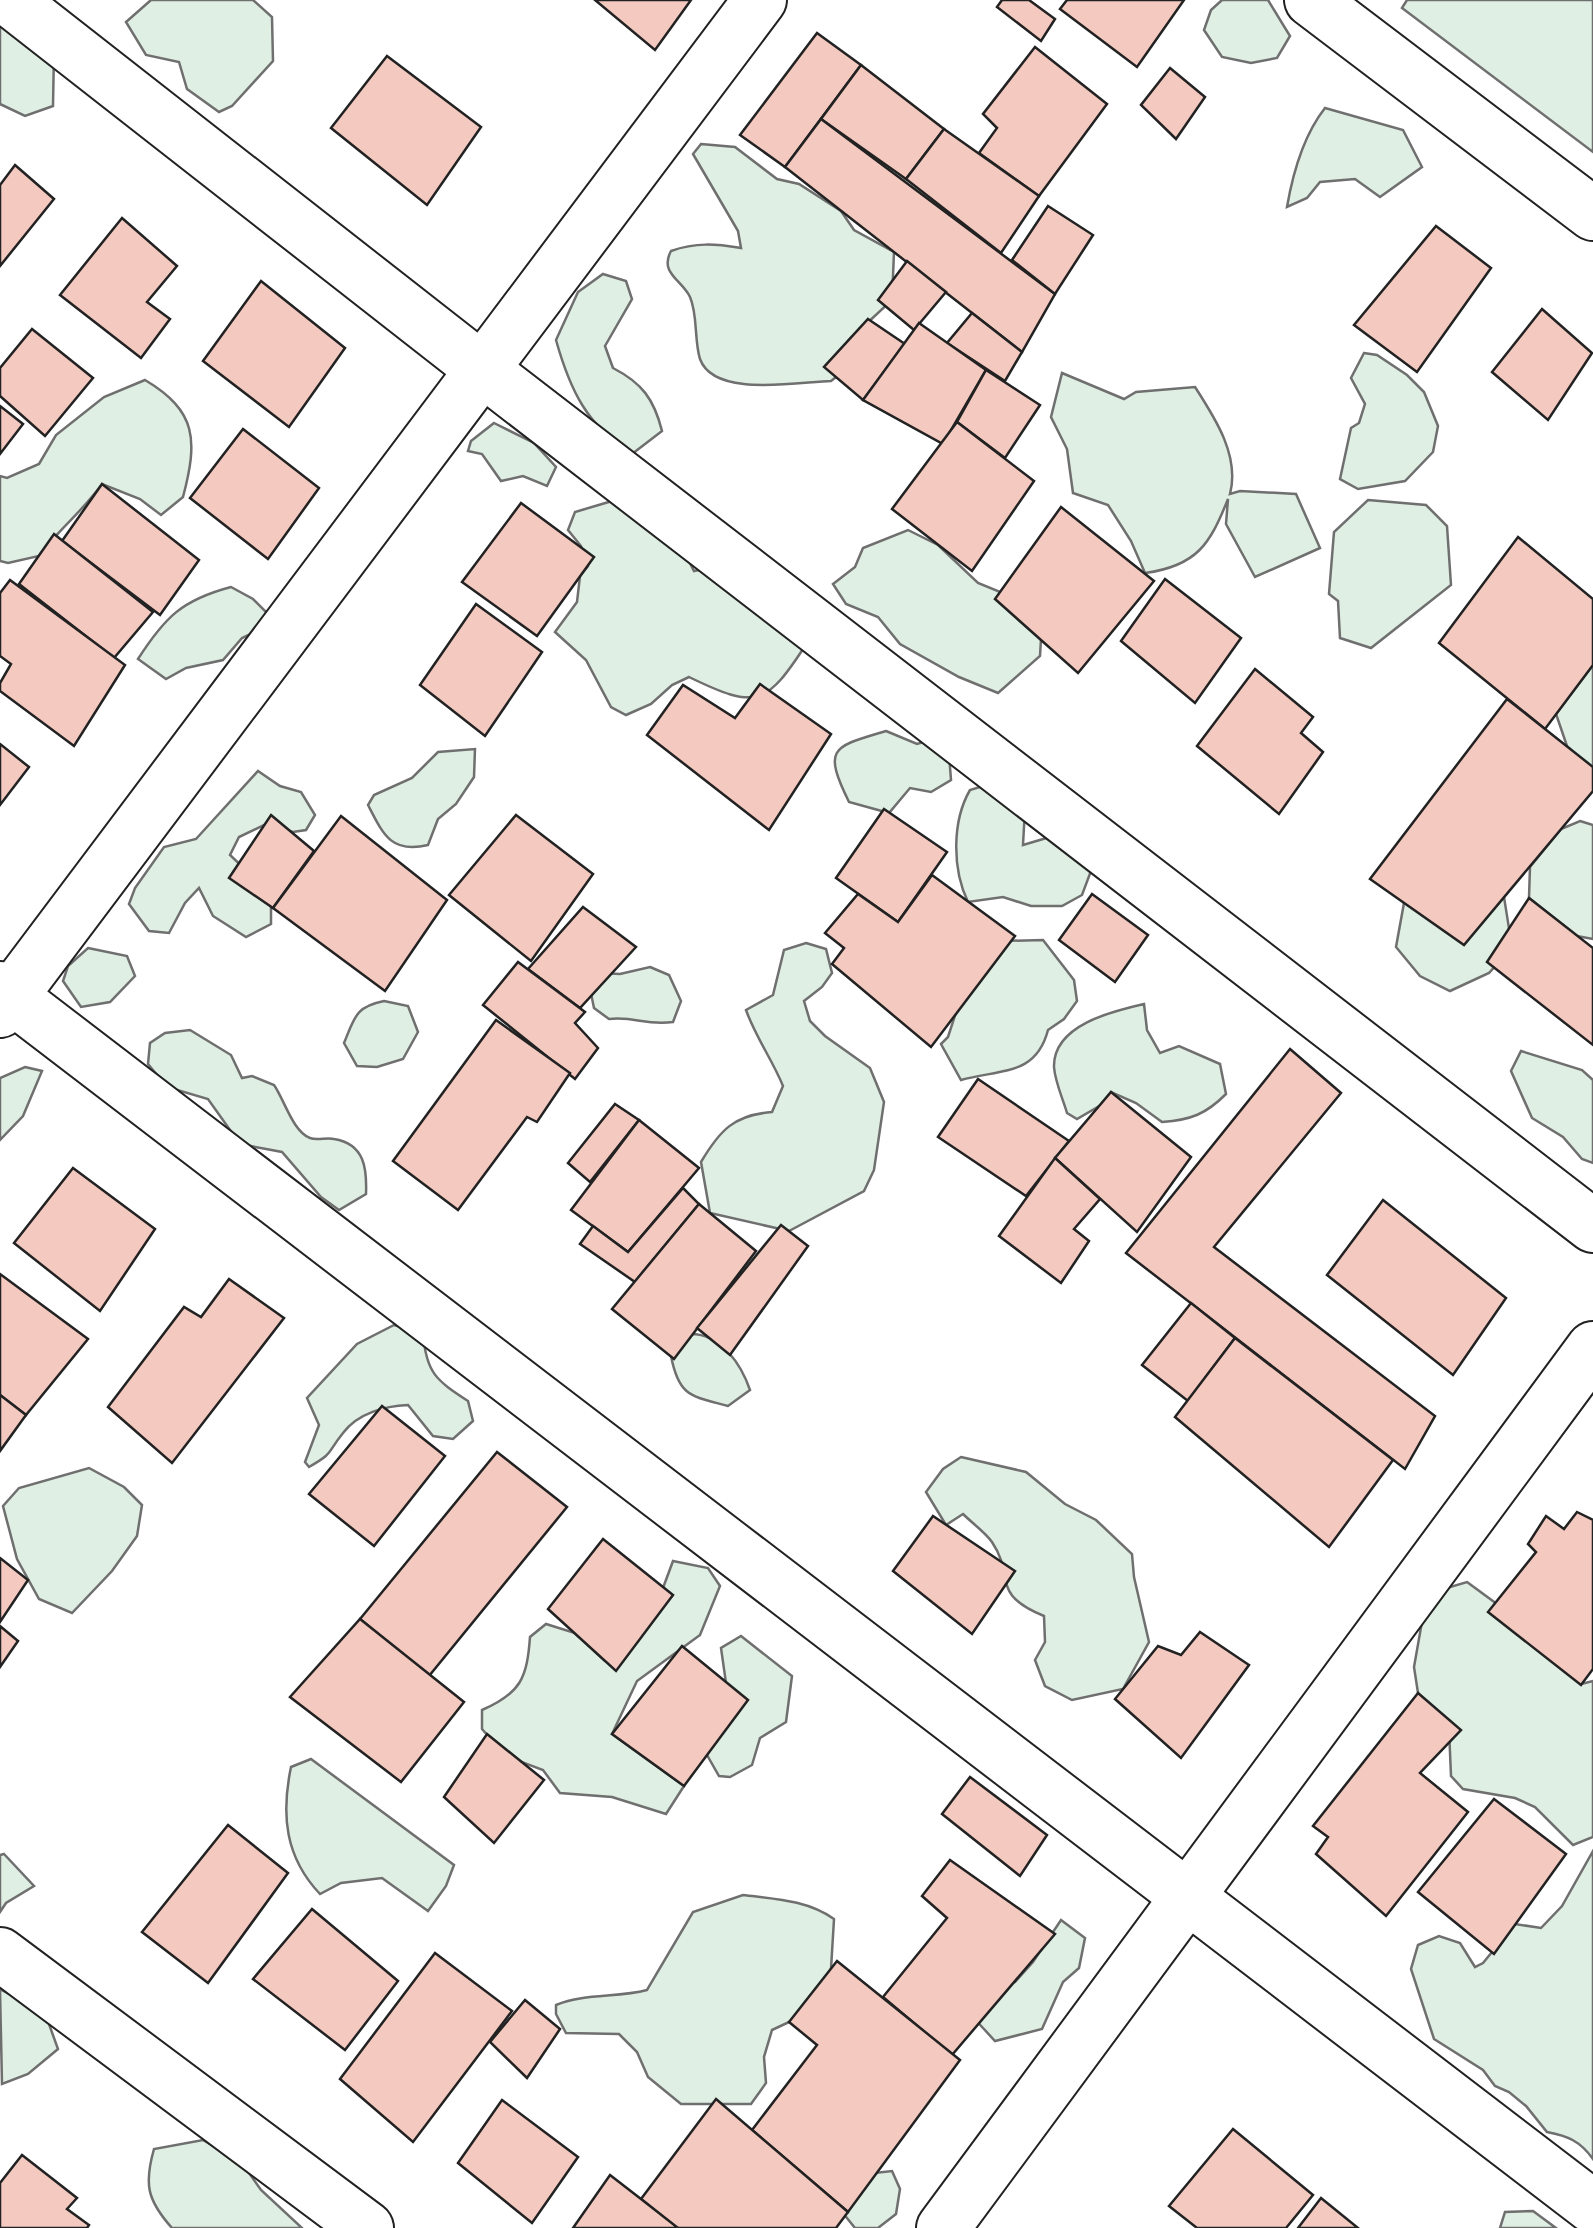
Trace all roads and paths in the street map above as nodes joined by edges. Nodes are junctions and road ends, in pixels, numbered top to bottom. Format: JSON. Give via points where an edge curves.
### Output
{"nodes":[{"id":1,"x":10,"y":0,"type":"edge"},
{"id":2,"x":760,"y":0,"type":"edge"},
{"id":3,"x":1311,"y":0,"type":"edge"},
{"id":4,"x":1593,"y":214,"type":"edge"},
{"id":5,"x":482,"y":370,"type":"junction"},
{"id":6,"x":4,"y":998,"type":"edge"},
{"id":7,"x":1593,"y":1226,"type":"edge"},
{"id":8,"x":1593,"y":1348,"type":"edge"},
{"id":9,"x":1188,"y":1897,"type":"junction"},
{"id":10,"x":0,"y":1954,"type":"edge"},
{"id":11,"x":1593,"y":2207,"type":"edge"},
{"id":12,"x":367,"y":2228,"type":"edge"},
{"id":13,"x":943,"y":2228,"type":"edge"}],
"edges":[{"from":1,"to":5,"type":"street"},
{"from":2,"to":5,"type":"street"},
{"from":3,"to":4,"type":"street"},
{"from":5,"to":6,"type":"street"},
{"from":5,"to":7,"type":"street"},
{"from":6,"to":9,"type":"street"},
{"from":8,"to":9,"type":"street"},
{"from":9,"to":11,"type":"street"},
{"from":9,"to":13,"type":"street"},
{"from":10,"to":12,"type":"street"}]}
